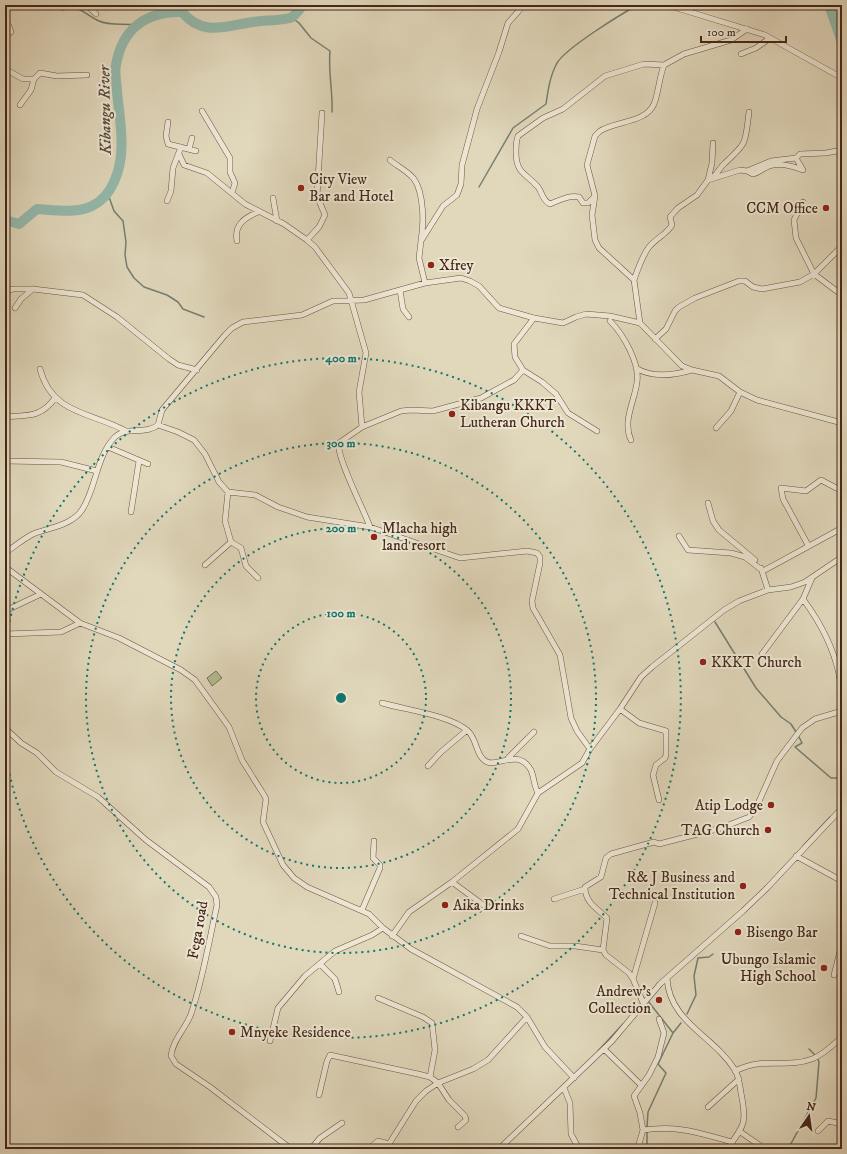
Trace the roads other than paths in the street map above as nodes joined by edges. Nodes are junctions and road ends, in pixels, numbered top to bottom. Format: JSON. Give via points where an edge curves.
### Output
{"nodes":[{"id":1,"x":87,"y":5,"type":"edge"},
{"id":2,"x":524,"y":5,"type":"edge"},
{"id":3,"x":666,"y":5,"type":"edge"},
{"id":4,"x":96,"y":14,"type":"dead end"},
{"id":5,"x":5,"y":22,"type":"edge"},
{"id":6,"x":747,"y":29,"type":"junction"},
{"id":7,"x":5,"y":36,"type":"edge"},
{"id":8,"x":770,"y":38,"type":"junction"},
{"id":9,"x":741,"y":54,"type":"dead end"},
{"id":10,"x":664,"y":65,"type":"junction"},
{"id":11,"x":5,"y":69,"type":"edge"},
{"id":12,"x":87,"y":75,"type":"dead end"},
{"id":13,"x":842,"y":78,"type":"edge"},
{"id":14,"x":34,"y":79,"type":"junction"},
{"id":15,"x":20,"y":105,"type":"dead end"},
{"id":16,"x":202,"y":111,"type":"dead end"},
{"id":17,"x":749,"y":112,"type":"dead end"},
{"id":18,"x":322,"y":113,"type":"dead end"},
{"id":19,"x":168,"y":122,"type":"dead end"},
{"id":20,"x":192,"y":138,"type":"dead end"},
{"id":21,"x":713,"y":143,"type":"dead end"},
{"id":22,"x":181,"y":147,"type":"junction"},
{"id":23,"x":189,"y":149,"type":"junction"},
{"id":24,"x":842,"y":150,"type":"edge"},
{"id":25,"x":196,"y":151,"type":"dead end"},
{"id":26,"x":179,"y":154,"type":"junction"},
{"id":27,"x":796,"y":158,"type":"junction"},
{"id":28,"x":390,"y":160,"type":"dead end"},
{"id":29,"x":747,"y":171,"type":"junction"},
{"id":30,"x":708,"y":180,"type":"junction"},
{"id":31,"x":232,"y":193,"type":"junction"},
{"id":32,"x":595,"y":196,"type":"junction"},
{"id":33,"x":273,"y":198,"type":"dead end"},
{"id":34,"x":167,"y":201,"type":"dead end"},
{"id":35,"x":802,"y":202,"type":"dead end"},
{"id":36,"x":258,"y":212,"type":"junction"},
{"id":37,"x":277,"y":221,"type":"junction"},
{"id":38,"x":307,"y":240,"type":"junction"},
{"id":39,"x":237,"y":241,"type":"dead end"},
{"id":40,"x":421,"y":241,"type":"junction"},
{"id":41,"x":842,"y":246,"type":"edge"},
{"id":42,"x":814,"y":274,"type":"junction"},
{"id":43,"x":634,"y":280,"type":"junction"},
{"id":44,"x":425,"y":283,"type":"junction"},
{"id":45,"x":33,"y":289,"type":"junction"},
{"id":46,"x":400,"y":290,"type":"junction"},
{"id":47,"x":5,"y":291,"type":"edge"},
{"id":48,"x":842,"y":295,"type":"edge"},
{"id":49,"x":351,"y":302,"type":"junction"},
{"id":50,"x":15,"y":308,"type":"dead end"},
{"id":51,"x":409,"y":317,"type":"dead end"},
{"id":52,"x":534,"y":318,"type":"junction"},
{"id":53,"x":610,"y":321,"type":"dead end"},
{"id":54,"x":640,"y":323,"type":"junction"},
{"id":55,"x":655,"y":339,"type":"junction"},
{"id":56,"x":636,"y":368,"type":"junction"},
{"id":57,"x":40,"y":369,"type":"dead end"},
{"id":58,"x":197,"y":370,"type":"junction"},
{"id":59,"x":523,"y":370,"type":"junction"},
{"id":60,"x":692,"y":370,"type":"junction"},
{"id":61,"x":740,"y":392,"type":"junction"},
{"id":62,"x":55,"y":398,"type":"junction"},
{"id":63,"x":5,"y":417,"type":"edge"},
{"id":64,"x":842,"y":423,"type":"edge"},
{"id":65,"x":158,"y":425,"type":"junction"},
{"id":66,"x":362,"y":427,"type":"junction"},
{"id":67,"x":716,"y":428,"type":"dead end"},
{"id":68,"x":126,"y":431,"type":"junction"},
{"id":69,"x":597,"y":431,"type":"dead end"},
{"id":70,"x":631,"y":440,"type":"dead end"},
{"id":71,"x":108,"y":447,"type":"junction"},
{"id":72,"x":5,"y":461,"type":"edge"},
{"id":73,"x":139,"y":461,"type":"junction"},
{"id":74,"x":148,"y":464,"type":"dead end"},
{"id":75,"x":97,"y":471,"type":"junction"},
{"id":76,"x":842,"y":491,"type":"edge"},
{"id":77,"x":228,"y":492,"type":"junction"},
{"id":78,"x":708,"y":504,"type":"dead end"},
{"id":79,"x":131,"y":512,"type":"dead end"},
{"id":80,"x":370,"y":527,"type":"junction"},
{"id":81,"x":842,"y":528,"type":"edge"},
{"id":82,"x":679,"y":536,"type":"dead end"},
{"id":83,"x":231,"y":542,"type":"junction"},
{"id":84,"x":808,"y":545,"type":"junction"},
{"id":85,"x":5,"y":552,"type":"edge"},
{"id":86,"x":842,"y":556,"type":"edge"},
{"id":87,"x":205,"y":565,"type":"dead end"},
{"id":88,"x":5,"y":567,"type":"edge"},
{"id":89,"x":763,"y":571,"type":"junction"},
{"id":90,"x":258,"y":578,"type":"dead end"},
{"id":91,"x":812,"y":578,"type":"junction"},
{"id":92,"x":768,"y":590,"type":"junction"},
{"id":93,"x":41,"y":594,"type":"junction"},
{"id":94,"x":803,"y":599,"type":"junction"},
{"id":95,"x":5,"y":611,"type":"edge"},
{"id":96,"x":80,"y":623,"type":"junction"},
{"id":97,"x":5,"y":634,"type":"edge"},
{"id":98,"x":762,"y":654,"type":"dead end"},
{"id":99,"x":842,"y":702,"type":"edge"},
{"id":100,"x":382,"y":703,"type":"dead end"},
{"id":101,"x":620,"y":709,"type":"junction"},
{"id":102,"x":842,"y":711,"type":"edge"},
{"id":103,"x":5,"y":728,"type":"edge"},
{"id":104,"x":467,"y":730,"type":"junction"},
{"id":105,"x":534,"y":732,"type":"dead end"},
{"id":106,"x":590,"y":749,"type":"junction"},
{"id":107,"x":508,"y":758,"type":"junction"},
{"id":108,"x":428,"y":766,"type":"dead end"},
{"id":109,"x":538,"y":793,"type":"junction"},
{"id":110,"x":659,"y":800,"type":"dead end"},
{"id":111,"x":842,"y":808,"type":"edge"},
{"id":112,"x":374,"y":841,"type":"dead end"},
{"id":113,"x":796,"y":856,"type":"junction"},
{"id":114,"x":842,"y":881,"type":"edge"},
{"id":115,"x":452,"y":882,"type":"junction"},
{"id":116,"x":585,"y":889,"type":"junction"},
{"id":117,"x":554,"y":899,"type":"dead end"},
{"id":118,"x":655,"y":903,"type":"dead end"},
{"id":119,"x":502,"y":905,"type":"dead end"},
{"id":120,"x":362,"y":910,"type":"junction"},
{"id":121,"x":383,"y":928,"type":"junction"},
{"id":122,"x":392,"y":936,"type":"junction"},
{"id":123,"x":521,"y":936,"type":"dead end"},
{"id":124,"x":842,"y":944,"type":"edge"},
{"id":125,"x":604,"y":950,"type":"junction"},
{"id":126,"x":320,"y":964,"type":"junction"},
{"id":127,"x":834,"y":975,"type":"dead end"},
{"id":128,"x":667,"y":978,"type":"junction"},
{"id":129,"x":633,"y":979,"type":"junction"},
{"id":130,"x":339,"y":992,"type":"dead end"},
{"id":131,"x":378,"y":998,"type":"dead end"},
{"id":132,"x":644,"y":1005,"type":"junction"},
{"id":133,"x":527,"y":1017,"type":"junction"},
{"id":134,"x":659,"y":1019,"type":"dead end"},
{"id":135,"x":842,"y":1037,"type":"edge"},
{"id":136,"x":270,"y":1041,"type":"dead end"},
{"id":137,"x":604,"y":1049,"type":"junction"},
{"id":138,"x":735,"y":1071,"type":"junction"},
{"id":139,"x":430,"y":1077,"type":"junction"},
{"id":140,"x":574,"y":1078,"type":"junction"},
{"id":141,"x":739,"y":1079,"type":"junction"},
{"id":142,"x":438,"y":1083,"type":"junction"},
{"id":143,"x":641,"y":1085,"type":"junction"},
{"id":144,"x":564,"y":1088,"type":"junction"},
{"id":145,"x":319,"y":1095,"type":"dead end"},
{"id":146,"x":708,"y":1107,"type":"dead end"},
{"id":147,"x":342,"y":1123,"type":"dead end"},
{"id":148,"x":842,"y":1124,"type":"edge"},
{"id":149,"x":458,"y":1127,"type":"dead end"},
{"id":150,"x":643,"y":1130,"type":"junction"},
{"id":151,"x":818,"y":1131,"type":"dead end"},
{"id":152,"x":739,"y":1132,"type":"junction"},
{"id":153,"x":733,"y":1142,"type":"junction"},
{"id":154,"x":639,"y":1144,"type":"dead end"},
{"id":155,"x":291,"y":1149,"type":"edge"},
{"id":156,"x":311,"y":1149,"type":"edge"},
{"id":157,"x":359,"y":1149,"type":"edge"},
{"id":158,"x":499,"y":1149,"type":"edge"},
{"id":159,"x":579,"y":1149,"type":"edge"},
{"id":160,"x":728,"y":1149,"type":"edge"},
{"id":161,"x":765,"y":1149,"type":"edge"}],
"edges":[{"from":1,"to":4,"type":"street"},
{"from":2,"to":40,"type":"street","via":[[506,26],[477,109],[457,195],[443,206]]},
{"from":3,"to":6,"type":"street"},
{"from":5,"to":7,"type":"street","via":[[10,26],[10,32]]},
{"from":6,"to":8,"type":"street"},
{"from":6,"to":10,"type":"street","via":[[731,40],[684,54]]},
{"from":8,"to":9,"type":"street"},
{"from":8,"to":13,"type":"street"},
{"from":10,"to":32,"type":"street","via":[[652,109],[638,118],[602,129],[595,136],[587,165]]},
{"from":10,"to":32,"type":"street","via":[[644,64],[605,76],[563,109],[543,118],[518,136],[518,168],[539,188],[547,203],[575,196],[583,203],[588,203]]},
{"from":11,"to":14,"type":"street","via":[[23,79]]},
{"from":12,"to":14,"type":"street","via":[[57,76],[43,73]]},
{"from":14,"to":15,"type":"street","via":[[31,90]]},
{"from":16,"to":31,"type":"street","via":[[230,158],[230,172],[235,183]]},
{"from":17,"to":30,"type":"street","via":[[746,142]]},
{"from":18,"to":38,"type":"street","via":[[317,196],[325,214],[319,227]]},
{"from":19,"to":22,"type":"street","via":[[166,142]]},
{"from":20,"to":23,"type":"street"},
{"from":21,"to":30,"type":"street"},
{"from":22,"to":23,"type":"street"},
{"from":22,"to":26,"type":"street"},
{"from":23,"to":25,"type":"street"},
{"from":24,"to":27,"type":"street","via":[[800,154]]},
{"from":26,"to":31,"type":"street","via":[[184,165],[207,173]]},
{"from":26,"to":34,"type":"street","via":[[173,168],[171,191]]},
{"from":27,"to":29,"type":"street","via":[[771,162]]},
{"from":27,"to":29,"type":"street","via":[[804,170],[794,166],[778,165],[753,174]]},
{"from":28,"to":40,"type":"street","via":[[415,181],[422,207]]},
{"from":29,"to":30,"type":"street","via":[[740,170]]},
{"from":30,"to":43,"type":"street","via":[[697,195],[670,217],[672,225],[666,234],[657,238],[647,249]]},
{"from":31,"to":36,"type":"street"},
{"from":32,"to":43,"type":"street","via":[[592,215],[596,244]]},
{"from":33,"to":37,"type":"street"},
{"from":35,"to":42,"type":"street","via":[[794,220],[794,229]]},
{"from":36,"to":37,"type":"street"},
{"from":36,"to":39,"type":"street","via":[[242,221],[237,228]]},
{"from":37,"to":38,"type":"street"},
{"from":38,"to":49,"type":"street","via":[[345,287]]},
{"from":40,"to":44,"type":"street","via":[[419,258]]},
{"from":41,"to":42,"type":"street"},
{"from":42,"to":48,"type":"street"},
{"from":42,"to":55,"type":"street","via":[[800,282],[765,289],[753,287],[743,280],[718,289],[679,307],[666,329]]},
{"from":43,"to":54,"type":"street"},
{"from":44,"to":46,"type":"street"},
{"from":44,"to":52,"type":"street","via":[[461,278],[479,286],[500,308]]},
{"from":45,"to":47,"type":"street"},
{"from":45,"to":50,"type":"street"},
{"from":45,"to":58,"type":"street","via":[[66,294],[74,292],[91,299],[169,359],[178,365]]},
{"from":46,"to":49,"type":"street"},
{"from":46,"to":51,"type":"street","via":[[404,309]]},
{"from":49,"to":58,"type":"street","via":[[333,301],[307,314],[271,317],[237,325],[225,335]]},
{"from":49,"to":66,"type":"street","via":[[366,353],[359,392]]},
{"from":52,"to":54,"type":"street","via":[[563,323],[586,314]]},
{"from":52,"to":59,"type":"street","via":[[514,344],[515,357]]},
{"from":53,"to":56,"type":"street","via":[[630,349]]},
{"from":54,"to":55,"type":"street"},
{"from":55,"to":60,"type":"street","via":[[674,359]]},
{"from":56,"to":60,"type":"street","via":[[645,373],[655,374]]},
{"from":56,"to":70,"type":"street","via":[[638,380],[628,429]]},
{"from":57,"to":62,"type":"street","via":[[42,380]]},
{"from":58,"to":65,"type":"street","via":[[162,410]]},
{"from":59,"to":66,"type":"street","via":[[514,380],[472,402],[433,411],[401,411]]},
{"from":59,"to":69,"type":"street","via":[[556,394],[568,413]]},
{"from":60,"to":61,"type":"street","via":[[719,376]]},
{"from":61,"to":64,"type":"street","via":[[778,406]]},
{"from":61,"to":67,"type":"street","via":[[731,411]]},
{"from":62,"to":63,"type":"street","via":[[42,412]]},
{"from":62,"to":68,"type":"street","via":[[75,412],[114,424]]},
{"from":65,"to":68,"type":"street"},
{"from":65,"to":77,"type":"street","via":[[194,440],[205,454],[219,482]]},
{"from":66,"to":80,"type":"street","via":[[343,439],[338,449]]},
{"from":68,"to":71,"type":"street","via":[[116,436]]},
{"from":71,"to":73,"type":"street"},
{"from":71,"to":75,"type":"street"},
{"from":72,"to":75,"type":"street","via":[[61,462]]},
{"from":73,"to":74,"type":"street"},
{"from":73,"to":79,"type":"street"},
{"from":75,"to":85,"type":"street","via":[[79,513]]},
{"from":76,"to":84,"type":"street","via":[[821,480],[806,491],[781,488],[783,499]]},
{"from":77,"to":80,"type":"street","via":[[255,495],[278,507],[307,517]]},
{"from":77,"to":83,"type":"street","via":[[225,521]]},
{"from":78,"to":89,"type":"street","via":[[713,521],[719,530],[754,559]]},
{"from":80,"to":106,"type":"street","via":[[460,558],[527,551],[537,553],[540,563],[532,601],[533,608],[560,656],[571,718]]},
{"from":81,"to":84,"type":"street"},
{"from":82,"to":89,"type":"street","via":[[688,550],[738,555],[751,560]]},
{"from":83,"to":87,"type":"street"},
{"from":83,"to":90,"type":"street","via":[[241,548],[246,566]]},
{"from":84,"to":89,"type":"street"},
{"from":86,"to":91,"type":"street"},
{"from":88,"to":93,"type":"street"},
{"from":89,"to":92,"type":"street"},
{"from":91,"to":92,"type":"street","via":[[791,587]]},
{"from":91,"to":94,"type":"street"},
{"from":92,"to":101,"type":"street","via":[[739,601],[695,632],[641,677]]},
{"from":93,"to":95,"type":"street"},
{"from":93,"to":96,"type":"street"},
{"from":94,"to":98,"type":"street"},
{"from":94,"to":99,"type":"street","via":[[819,622],[829,644],[839,675]]},
{"from":96,"to":97,"type":"street","via":[[61,632]]},
{"from":96,"to":120,"type":"street","via":[[119,638],[195,680],[226,723],[242,760],[264,795],[263,822],[283,865],[294,878],[307,887]]},
{"from":100,"to":104,"type":"street","via":[[444,718]]},
{"from":101,"to":106,"type":"street"},
{"from":101,"to":110,"type":"street","via":[[639,723],[666,731],[666,755],[656,765],[654,775]]},
{"from":102,"to":116,"type":"street","via":[[815,719],[802,728],[777,761],[756,808],[749,817],[696,835],[659,844],[653,842],[611,854],[606,858],[601,877]]},
{"from":103,"to":155,"type":"street","name":"Fega road","via":[[56,772],[98,797],[146,840],[213,891],[217,905],[196,998],[171,1056],[176,1064]]},
{"from":104,"to":107,"type":"street","via":[[487,763]]},
{"from":104,"to":108,"type":"street"},
{"from":105,"to":107,"type":"street"},
{"from":106,"to":109,"type":"street","via":[[582,763]]},
{"from":107,"to":109,"type":"street","via":[[521,761],[529,767]]},
{"from":109,"to":115,"type":"street","via":[[518,829]]},
{"from":111,"to":113,"type":"street"},
{"from":112,"to":120,"type":"street","via":[[374,858],[380,868]]},
{"from":113,"to":114,"type":"street"},
{"from":113,"to":128,"type":"street","via":[[744,912]]},
{"from":115,"to":119,"type":"street","via":[[486,907]]},
{"from":115,"to":122,"type":"street","via":[[409,912]]},
{"from":116,"to":117,"type":"street"},
{"from":116,"to":125,"type":"street","via":[[592,906],[607,918]]},
{"from":118,"to":129,"type":"street"},
{"from":120,"to":121,"type":"street"},
{"from":121,"to":122,"type":"street"},
{"from":121,"to":126,"type":"street","via":[[335,951]]},
{"from":122,"to":133,"type":"street","via":[[517,1007]]},
{"from":123,"to":125,"type":"street","via":[[550,946]]},
{"from":124,"to":127,"type":"street"},
{"from":125,"to":129,"type":"street","via":[[606,956]]},
{"from":126,"to":130,"type":"street","via":[[335,979]]},
{"from":126,"to":136,"type":"street","via":[[305,976],[282,1002],[275,1014]]},
{"from":128,"to":132,"type":"street"},
{"from":128,"to":138,"type":"street","via":[[677,1011],[708,1039]]},
{"from":129,"to":132,"type":"street"},
{"from":131,"to":139,"type":"street","via":[[432,1023],[435,1050]]},
{"from":132,"to":137,"type":"street"},
{"from":133,"to":140,"type":"street","via":[[544,1047]]},
{"from":133,"to":142,"type":"street","via":[[488,1060],[474,1069]]},
{"from":134,"to":143,"type":"street","via":[[664,1032],[658,1057],[649,1076]]},
{"from":135,"to":138,"type":"street","via":[[812,1060],[796,1063],[762,1062]]},
{"from":137,"to":140,"type":"street"},
{"from":137,"to":143,"type":"street"},
{"from":138,"to":141,"type":"street"},
{"from":139,"to":142,"type":"street"},
{"from":139,"to":145,"type":"street","via":[[330,1055]]},
{"from":140,"to":144,"type":"street"},
{"from":141,"to":146,"type":"street"},
{"from":141,"to":152,"type":"street","via":[[746,1117]]},
{"from":142,"to":149,"type":"street","via":[[449,1100],[466,1118]]},
{"from":142,"to":157,"type":"street","via":[[416,1102],[389,1144],[378,1141],[371,1147]]},
{"from":143,"to":150,"type":"street","via":[[635,1093],[634,1100],[640,1113]]},
{"from":144,"to":158,"type":"street"},
{"from":144,"to":159,"type":"street","via":[[570,1102],[571,1134]]},
{"from":147,"to":156,"type":"street","via":[[320,1138]]},
{"from":148,"to":151,"type":"street","via":[[828,1121]]},
{"from":150,"to":153,"type":"street","via":[[676,1128]]},
{"from":150,"to":154,"type":"street"},
{"from":152,"to":153,"type":"street"},
{"from":152,"to":161,"type":"street"},
{"from":153,"to":160,"type":"street"}]}
